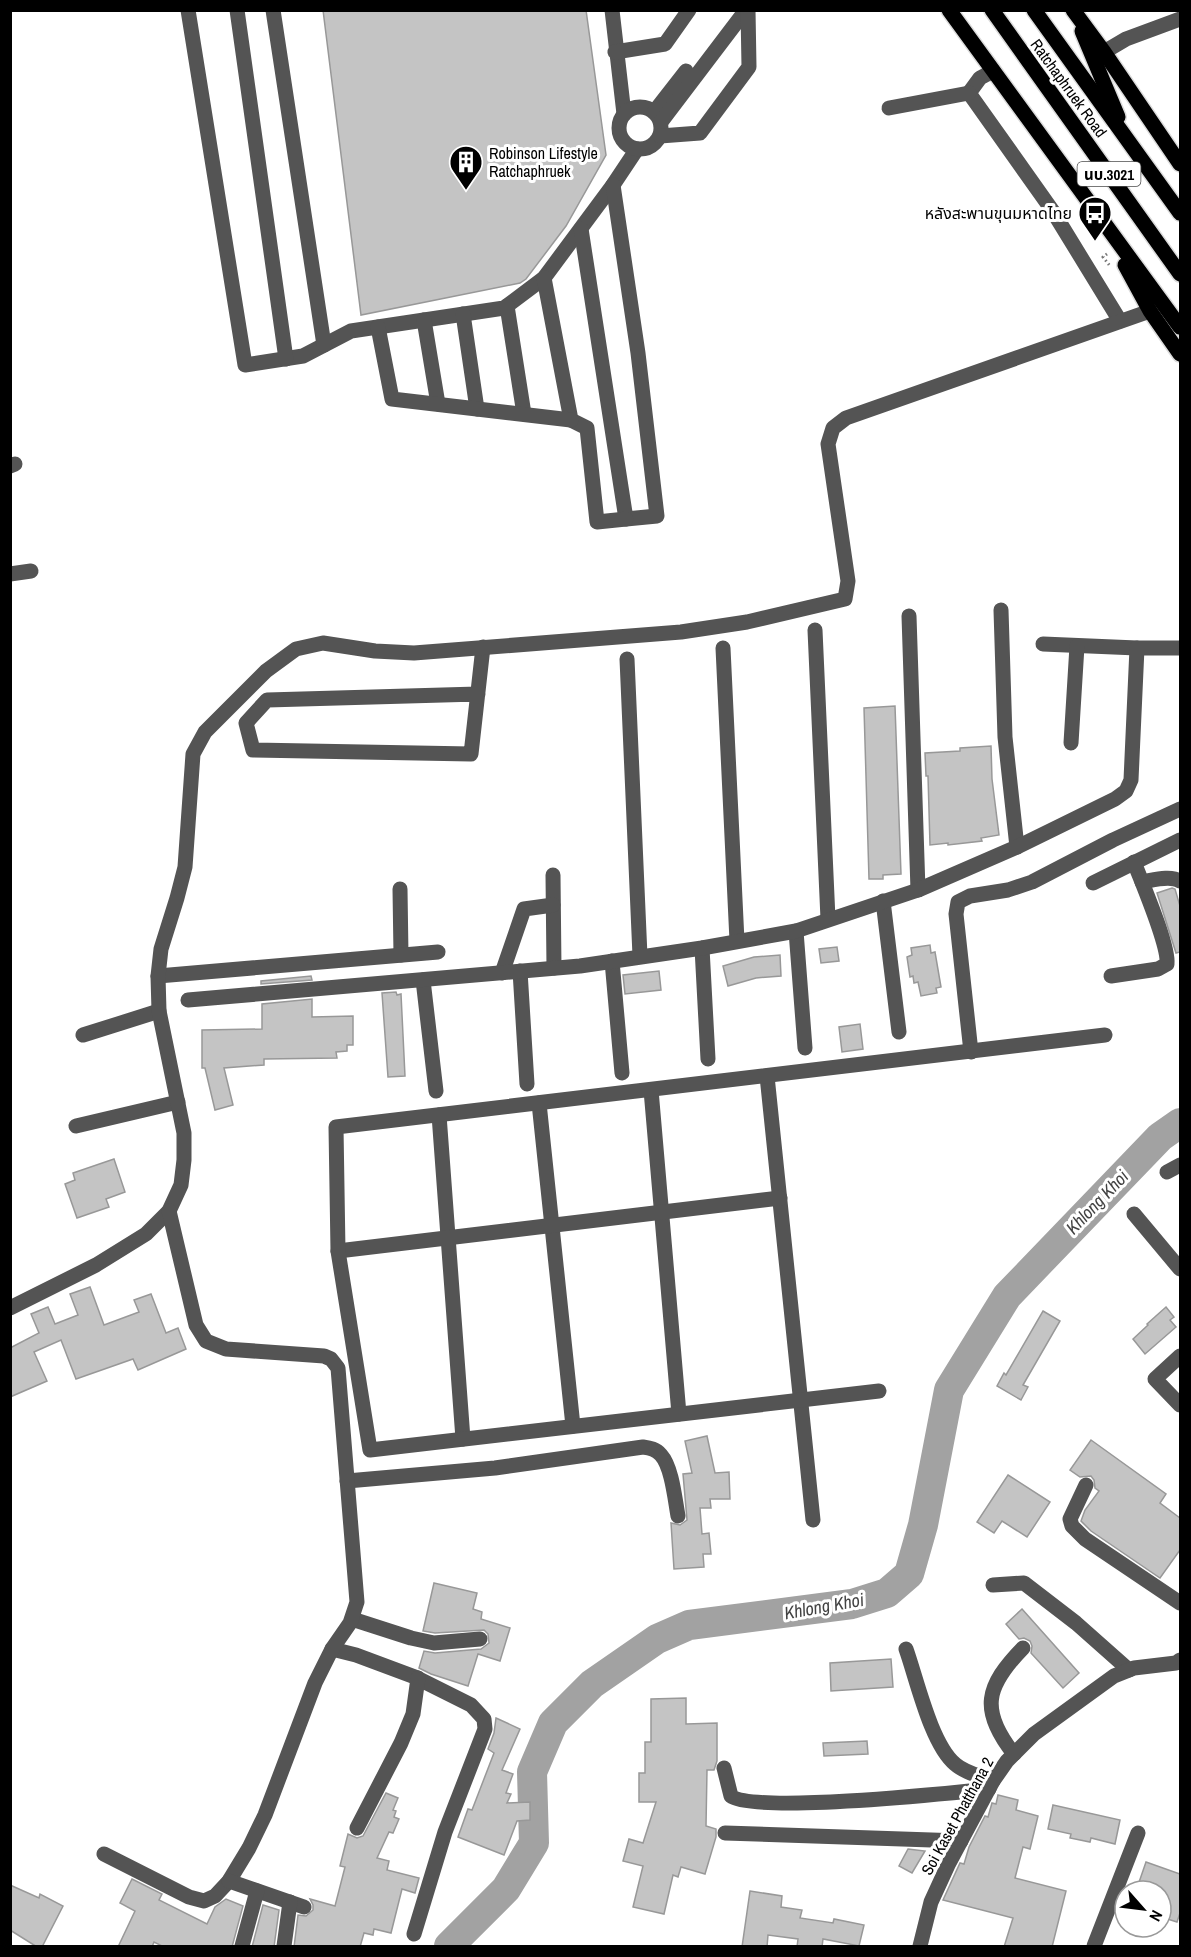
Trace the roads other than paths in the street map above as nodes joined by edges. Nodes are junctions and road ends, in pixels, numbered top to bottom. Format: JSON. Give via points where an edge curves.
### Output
{"nodes":[{"id":1,"x":188,"y":10,"type":"edge"},
{"id":2,"x":237,"y":10,"type":"edge"},
{"id":3,"x":273,"y":10,"type":"edge"},
{"id":4,"x":612,"y":10,"type":"edge"},
{"id":5,"x":689,"y":10,"type":"edge"},
{"id":6,"x":734,"y":10,"type":"edge"},
{"id":7,"x":747,"y":10,"type":"edge"},
{"id":8,"x":949,"y":10,"type":"edge"},
{"id":9,"x":992,"y":10,"type":"edge"},
{"id":10,"x":1034,"y":10,"type":"edge"},
{"id":11,"x":1073,"y":10,"type":"edge"},
{"id":12,"x":1180,"y":19,"type":"edge"},
{"id":13,"x":615,"y":52,"type":"junction"},
{"id":14,"x":1104,"y":52,"type":"junction"},
{"id":15,"x":993,"y":71,"type":"junction"},
{"id":16,"x":969,"y":93,"type":"junction"},
{"id":17,"x":1132,"y":93,"type":"junction"},
{"id":18,"x":889,"y":108,"type":"dead end"},
{"id":19,"x":624,"y":114,"type":"junction"},
{"id":20,"x":658,"y":123,"type":"junction"},
{"id":21,"x":1128,"y":142,"type":"junction"},
{"id":22,"x":637,"y":149,"type":"junction"},
{"id":23,"x":1180,"y":150,"type":"edge"},
{"id":24,"x":1180,"y":164,"type":"edge"},
{"id":25,"x":613,"y":185,"type":"junction"},
{"id":26,"x":1180,"y":213,"type":"edge"},
{"id":27,"x":581,"y":229,"type":"junction"},
{"id":28,"x":1110,"y":231,"type":"junction"},
{"id":29,"x":1180,"y":274,"type":"edge"},
{"id":30,"x":544,"y":278,"type":"junction"},
{"id":31,"x":507,"y":306,"type":"junction"},
{"id":32,"x":1150,"y":311,"type":"junction"},
{"id":33,"x":463,"y":314,"type":"junction"},
{"id":34,"x":424,"y":320,"type":"junction"},
{"id":35,"x":1120,"y":321,"type":"junction"},
{"id":36,"x":378,"y":327,"type":"junction"},
{"id":37,"x":1180,"y":327,"type":"edge"},
{"id":38,"x":324,"y":345,"type":"junction"},
{"id":39,"x":1180,"y":354,"type":"edge"},
{"id":40,"x":286,"y":359,"type":"junction"},
{"id":41,"x":438,"y":404,"type":"junction"},
{"id":42,"x":477,"y":409,"type":"junction"},
{"id":43,"x":524,"y":414,"type":"junction"},
{"id":44,"x":571,"y":420,"type":"junction"},
{"id":45,"x":626,"y":519,"type":"junction"},
{"id":46,"x":31,"y":571,"type":"dead end"},
{"id":47,"x":10,"y":574,"type":"edge"},
{"id":48,"x":1001,"y":610,"type":"dead end"},
{"id":49,"x":909,"y":616,"type":"dead end"},
{"id":50,"x":815,"y":630,"type":"dead end"},
{"id":51,"x":1043,"y":644,"type":"dead end"},
{"id":52,"x":1077,"y":646,"type":"junction"},
{"id":53,"x":483,"y":647,"type":"junction"},
{"id":54,"x":723,"y":648,"type":"dead end"},
{"id":55,"x":1137,"y":648,"type":"junction"},
{"id":56,"x":1180,"y":648,"type":"edge"},
{"id":57,"x":627,"y":659,"type":"dead end"},
{"id":58,"x":478,"y":694,"type":"junction"},
{"id":59,"x":1071,"y":744,"type":"dead end"},
{"id":60,"x":1180,"y":809,"type":"edge"},
{"id":61,"x":1180,"y":840,"type":"edge"},
{"id":62,"x":1017,"y":847,"type":"junction"},
{"id":63,"x":1134,"y":862,"type":"junction"},
{"id":64,"x":553,"y":875,"type":"dead end"},
{"id":65,"x":1180,"y":881,"type":"edge"},
{"id":66,"x":1142,"y":882,"type":"junction"},
{"id":67,"x":1093,"y":883,"type":"dead end"},
{"id":68,"x":400,"y":889,"type":"dead end"},
{"id":69,"x":918,"y":890,"type":"junction"},
{"id":70,"x":883,"y":901,"type":"junction"},
{"id":71,"x":553,"y":905,"type":"junction"},
{"id":72,"x":828,"y":919,"type":"junction"},
{"id":73,"x":795,"y":931,"type":"junction"},
{"id":74,"x":737,"y":941,"type":"junction"},
{"id":75,"x":702,"y":948,"type":"junction"},
{"id":76,"x":438,"y":952,"type":"dead end"},
{"id":77,"x":402,"y":955,"type":"junction"},
{"id":78,"x":640,"y":956,"type":"junction"},
{"id":79,"x":612,"y":961,"type":"junction"},
{"id":80,"x":554,"y":968,"type":"junction"},
{"id":81,"x":520,"y":971,"type":"junction"},
{"id":82,"x":502,"y":973,"type":"junction"},
{"id":83,"x":158,"y":976,"type":"junction"},
{"id":84,"x":1111,"y":976,"type":"dead end"},
{"id":85,"x":423,"y":980,"type":"junction"},
{"id":86,"x":188,"y":1000,"type":"dead end"},
{"id":87,"x":159,"y":1011,"type":"junction"},
{"id":88,"x":899,"y":1032,"type":"dead end"},
{"id":89,"x":83,"y":1035,"type":"dead end"},
{"id":90,"x":1105,"y":1035,"type":"dead end"},
{"id":91,"x":805,"y":1048,"type":"dead end"},
{"id":92,"x":971,"y":1052,"type":"junction"},
{"id":93,"x":708,"y":1059,"type":"dead end"},
{"id":94,"x":621,"y":1073,"type":"dead end"},
{"id":95,"x":767,"y":1076,"type":"junction"},
{"id":96,"x":527,"y":1084,"type":"dead end"},
{"id":97,"x":651,"y":1090,"type":"junction"},
{"id":98,"x":435,"y":1091,"type":"dead end"},
{"id":99,"x":178,"y":1102,"type":"junction"},
{"id":100,"x":539,"y":1103,"type":"junction"},
{"id":101,"x":439,"y":1114,"type":"junction"},
{"id":102,"x":76,"y":1126,"type":"dead end"},
{"id":103,"x":780,"y":1198,"type":"junction"},
{"id":104,"x":169,"y":1211,"type":"junction"},
{"id":105,"x":662,"y":1212,"type":"junction"},
{"id":106,"x":1134,"y":1214,"type":"dead end"},
{"id":107,"x":552,"y":1225,"type":"junction"},
{"id":108,"x":448,"y":1238,"type":"junction"},
{"id":109,"x":338,"y":1251,"type":"junction"},
{"id":110,"x":1180,"y":1269,"type":"edge"},
{"id":111,"x":10,"y":1308,"type":"edge"},
{"id":112,"x":1180,"y":1356,"type":"edge"},
{"id":113,"x":879,"y":1391,"type":"dead end"},
{"id":114,"x":801,"y":1400,"type":"junction"},
{"id":115,"x":1180,"y":1405,"type":"edge"},
{"id":116,"x":679,"y":1414,"type":"junction"},
{"id":117,"x":573,"y":1426,"type":"junction"},
{"id":118,"x":463,"y":1439,"type":"junction"},
{"id":119,"x":347,"y":1481,"type":"junction"},
{"id":120,"x":1086,"y":1485,"type":"dead end"},
{"id":121,"x":678,"y":1516,"type":"dead end"},
{"id":122,"x":813,"y":1520,"type":"dead end"},
{"id":123,"x":993,"y":1585,"type":"dead end"},
{"id":124,"x":1180,"y":1603,"type":"edge"},
{"id":125,"x":352,"y":1619,"type":"junction"},
{"id":126,"x":480,"y":1639,"type":"dead end"},
{"id":127,"x":1023,"y":1648,"type":"dead end"},
{"id":128,"x":332,"y":1649,"type":"junction"},
{"id":129,"x":906,"y":1649,"type":"dead end"},
{"id":130,"x":1180,"y":1660,"type":"edge"},
{"id":131,"x":1130,"y":1670,"type":"junction"},
{"id":132,"x":418,"y":1678,"type":"junction"},
{"id":133,"x":1014,"y":1754,"type":"junction"},
{"id":134,"x":724,"y":1768,"type":"dead end"},
{"id":135,"x":991,"y":1785,"type":"junction"},
{"id":136,"x":357,"y":1828,"type":"dead end"},
{"id":137,"x":725,"y":1833,"type":"dead end"},
{"id":138,"x":1138,"y":1833,"type":"dead end"},
{"id":139,"x":961,"y":1841,"type":"junction"},
{"id":140,"x":104,"y":1854,"type":"dead end"},
{"id":141,"x":229,"y":1881,"type":"junction"},
{"id":142,"x":257,"y":1891,"type":"junction"},
{"id":143,"x":414,"y":1934,"type":"dead end"},
{"id":144,"x":242,"y":1947,"type":"edge"},
{"id":145,"x":284,"y":1947,"type":"edge"},
{"id":146,"x":920,"y":1947,"type":"edge"},
{"id":147,"x":1094,"y":1947,"type":"edge"}],
"edges":[{"from":1,"to":40,"type":"street","via":[[245,364]]},
{"from":2,"to":40,"type":"street"},
{"from":3,"to":38,"type":"street"},
{"from":4,"to":13,"type":"street"},
{"from":5,"to":13,"type":"street","via":[[665,44]]},
{"from":6,"to":20,"type":"street"},
{"from":7,"to":20,"type":"street"},
{"from":7,"to":20,"type":"street","via":[[750,68],[700,133]]},
{"from":8,"to":15,"type":"main road","number":"นบ.3021"},
{"from":9,"to":29,"type":"main road","name":"Ratchaphruek Road","number":"นบ.3021"},
{"from":10,"to":21,"type":"main road","name":"Ratchaphruek Road","number":"นบ.3021"},
{"from":11,"to":14,"type":"main road"},
{"from":11,"to":21,"type":"main road"},
{"from":12,"to":14,"type":"street","via":[[1126,39]]},
{"from":13,"to":19,"type":"street"},
{"from":14,"to":17,"type":"main road"},
{"from":15,"to":16,"type":"street","via":[[980,78]]},
{"from":15,"to":28,"type":"main road","number":"นบ.3021"},
{"from":16,"to":18,"type":"street"},
{"from":16,"to":35,"type":"street","via":[[1052,210]]},
{"from":17,"to":23,"type":"main road"},
{"from":17,"to":24,"type":"main road"},
{"from":19,"to":20,"type":"street","via":[[643,106]]},
{"from":19,"to":22,"type":"street","via":[[619,125],[621,138]]},
{"from":20,"to":22,"type":"street","via":[[651,146]]},
{"from":21,"to":26,"type":"main road","name":"Ratchaphruek Road","number":"นบ.3021"},
{"from":22,"to":25,"type":"street"},
{"from":25,"to":27,"type":"street"},
{"from":25,"to":45,"type":"street","via":[[657,516]]},
{"from":27,"to":30,"type":"street"},
{"from":27,"to":45,"type":"street"},
{"from":28,"to":32,"type":"main road"},
{"from":28,"to":37,"type":"main road","number":"นบ.3021"},
{"from":30,"to":31,"type":"street"},
{"from":30,"to":44,"type":"street"},
{"from":31,"to":33,"type":"street"},
{"from":31,"to":43,"type":"street"},
{"from":32,"to":35,"type":"street"},
{"from":32,"to":39,"type":"main road"},
{"from":33,"to":34,"type":"street"},
{"from":33,"to":42,"type":"street"},
{"from":34,"to":36,"type":"street"},
{"from":34,"to":41,"type":"street"},
{"from":35,"to":53,"type":"street","via":[[846,418],[833,428],[828,444],[848,581],[845,599],[747,622],[681,632]]},
{"from":36,"to":38,"type":"street","via":[[351,330]]},
{"from":36,"to":41,"type":"street","via":[[392,399]]},
{"from":38,"to":40,"type":"street","via":[[303,356]]},
{"from":41,"to":42,"type":"street"},
{"from":42,"to":43,"type":"street"},
{"from":43,"to":44,"type":"street"},
{"from":44,"to":45,"type":"street","via":[[587,428],[597,522]]},
{"from":46,"to":47,"type":"street"},
{"from":48,"to":62,"type":"street","via":[[1005,737]]},
{"from":49,"to":69,"type":"street"},
{"from":50,"to":72,"type":"street"},
{"from":51,"to":52,"type":"street"},
{"from":52,"to":55,"type":"street"},
{"from":52,"to":59,"type":"street"},
{"from":53,"to":58,"type":"street"},
{"from":53,"to":83,"type":"street","via":[[414,653],[323,643],[296,649],[258,678],[205,732],[193,754],[185,867],[160,949]]},
{"from":54,"to":74,"type":"street"},
{"from":55,"to":56,"type":"street"},
{"from":55,"to":62,"type":"street","via":[[1131,780],[1126,791]]},
{"from":57,"to":78,"type":"street"},
{"from":58,"to":58,"type":"street","via":[[471,754],[253,750],[246,723],[267,700]]},
{"from":60,"to":92,"type":"street","via":[[1032,882],[958,902],[956,914]]},
{"from":61,"to":63,"type":"street"},
{"from":62,"to":69,"type":"street"},
{"from":63,"to":66,"type":"street"},
{"from":63,"to":67,"type":"street"},
{"from":64,"to":71,"type":"street"},
{"from":65,"to":66,"type":"street","via":[[1169,878]]},
{"from":66,"to":84,"type":"street","via":[[1167,964],[1158,969]]},
{"from":68,"to":77,"type":"street"},
{"from":69,"to":70,"type":"street"},
{"from":70,"to":72,"type":"street"},
{"from":70,"to":88,"type":"street"},
{"from":71,"to":80,"type":"street"},
{"from":71,"to":82,"type":"street","via":[[524,909]]},
{"from":72,"to":73,"type":"street"},
{"from":73,"to":74,"type":"street"},
{"from":73,"to":91,"type":"street"},
{"from":74,"to":75,"type":"street"},
{"from":75,"to":78,"type":"street"},
{"from":75,"to":93,"type":"street"},
{"from":76,"to":77,"type":"street"},
{"from":77,"to":83,"type":"street"},
{"from":78,"to":79,"type":"street"},
{"from":79,"to":80,"type":"street"},
{"from":79,"to":94,"type":"street"},
{"from":80,"to":81,"type":"street"},
{"from":81,"to":82,"type":"street"},
{"from":81,"to":96,"type":"street"},
{"from":82,"to":85,"type":"street"},
{"from":83,"to":87,"type":"street"},
{"from":85,"to":86,"type":"street"},
{"from":85,"to":98,"type":"street"},
{"from":87,"to":89,"type":"street"},
{"from":87,"to":99,"type":"street"},
{"from":90,"to":92,"type":"street"},
{"from":92,"to":95,"type":"street"},
{"from":95,"to":97,"type":"street"},
{"from":95,"to":103,"type":"street"},
{"from":97,"to":100,"type":"street"},
{"from":97,"to":105,"type":"street"},
{"from":99,"to":102,"type":"street"},
{"from":99,"to":104,"type":"street","via":[[184,1160],[181,1185]]},
{"from":100,"to":101,"type":"street"},
{"from":100,"to":107,"type":"street"},
{"from":101,"to":108,"type":"street"},
{"from":101,"to":109,"type":"street","via":[[336,1127]]},
{"from":103,"to":105,"type":"street"},
{"from":103,"to":114,"type":"street"},
{"from":104,"to":111,"type":"street","via":[[146,1234],[96,1266]]},
{"from":104,"to":119,"type":"street","via":[[196,1325],[206,1341],[226,1349],[324,1356],[338,1368]]},
{"from":105,"to":107,"type":"street"},
{"from":105,"to":116,"type":"street"},
{"from":106,"to":110,"type":"street"},
{"from":107,"to":108,"type":"street"},
{"from":107,"to":117,"type":"street"},
{"from":108,"to":109,"type":"street"},
{"from":108,"to":118,"type":"street"},
{"from":109,"to":118,"type":"street","via":[[370,1450]]},
{"from":112,"to":115,"type":"street","via":[[1155,1379]]},
{"from":113,"to":114,"type":"street"},
{"from":114,"to":116,"type":"street"},
{"from":114,"to":122,"type":"street"},
{"from":116,"to":117,"type":"street"},
{"from":117,"to":118,"type":"street"},
{"from":119,"to":121,"type":"street","via":[[495,1468],[643,1447],[654,1449],[667,1464]]},
{"from":119,"to":125,"type":"street","via":[[357,1602]]},
{"from":120,"to":124,"type":"street","via":[[1070,1519],[1077,1532]]},
{"from":123,"to":131,"type":"street","via":[[1024,1583]]},
{"from":125,"to":126,"type":"street","via":[[434,1643]]},
{"from":125,"to":128,"type":"street"},
{"from":127,"to":133,"type":"street","via":[[995,1682],[990,1702],[1000,1737]]},
{"from":128,"to":132,"type":"street"},
{"from":128,"to":141,"type":"street","via":[[265,1815]]},
{"from":129,"to":135,"type":"street","via":[[936,1739],[946,1755],[956,1766]]},
{"from":130,"to":131,"type":"street","name":"Soi Kaset Phatthana 2"},
{"from":131,"to":133,"type":"street","name":"Soi Kaset Phatthana 2","via":[[1114,1676],[1034,1734]]},
{"from":132,"to":136,"type":"street","via":[[409,1724]]},
{"from":132,"to":143,"type":"street","via":[[471,1706],[484,1719],[485,1729],[445,1833]]},
{"from":133,"to":135,"type":"street","name":"Soi Kaset Phatthana 2"},
{"from":134,"to":135,"type":"street","via":[[731,1796],[741,1802],[918,1797]]},
{"from":135,"to":139,"type":"street","name":"Soi Kaset Phatthana 2"},
{"from":137,"to":139,"type":"street"},
{"from":138,"to":147,"type":"street"},
{"from":139,"to":146,"type":"street","name":"Soi Kaset Phatthana 2","via":[[931,1902]]},
{"from":140,"to":141,"type":"street","via":[[204,1901]]},
{"from":141,"to":142,"type":"street"},
{"from":142,"to":144,"type":"street"},
{"from":142,"to":145,"type":"street","via":[[297,1905]]}]}
